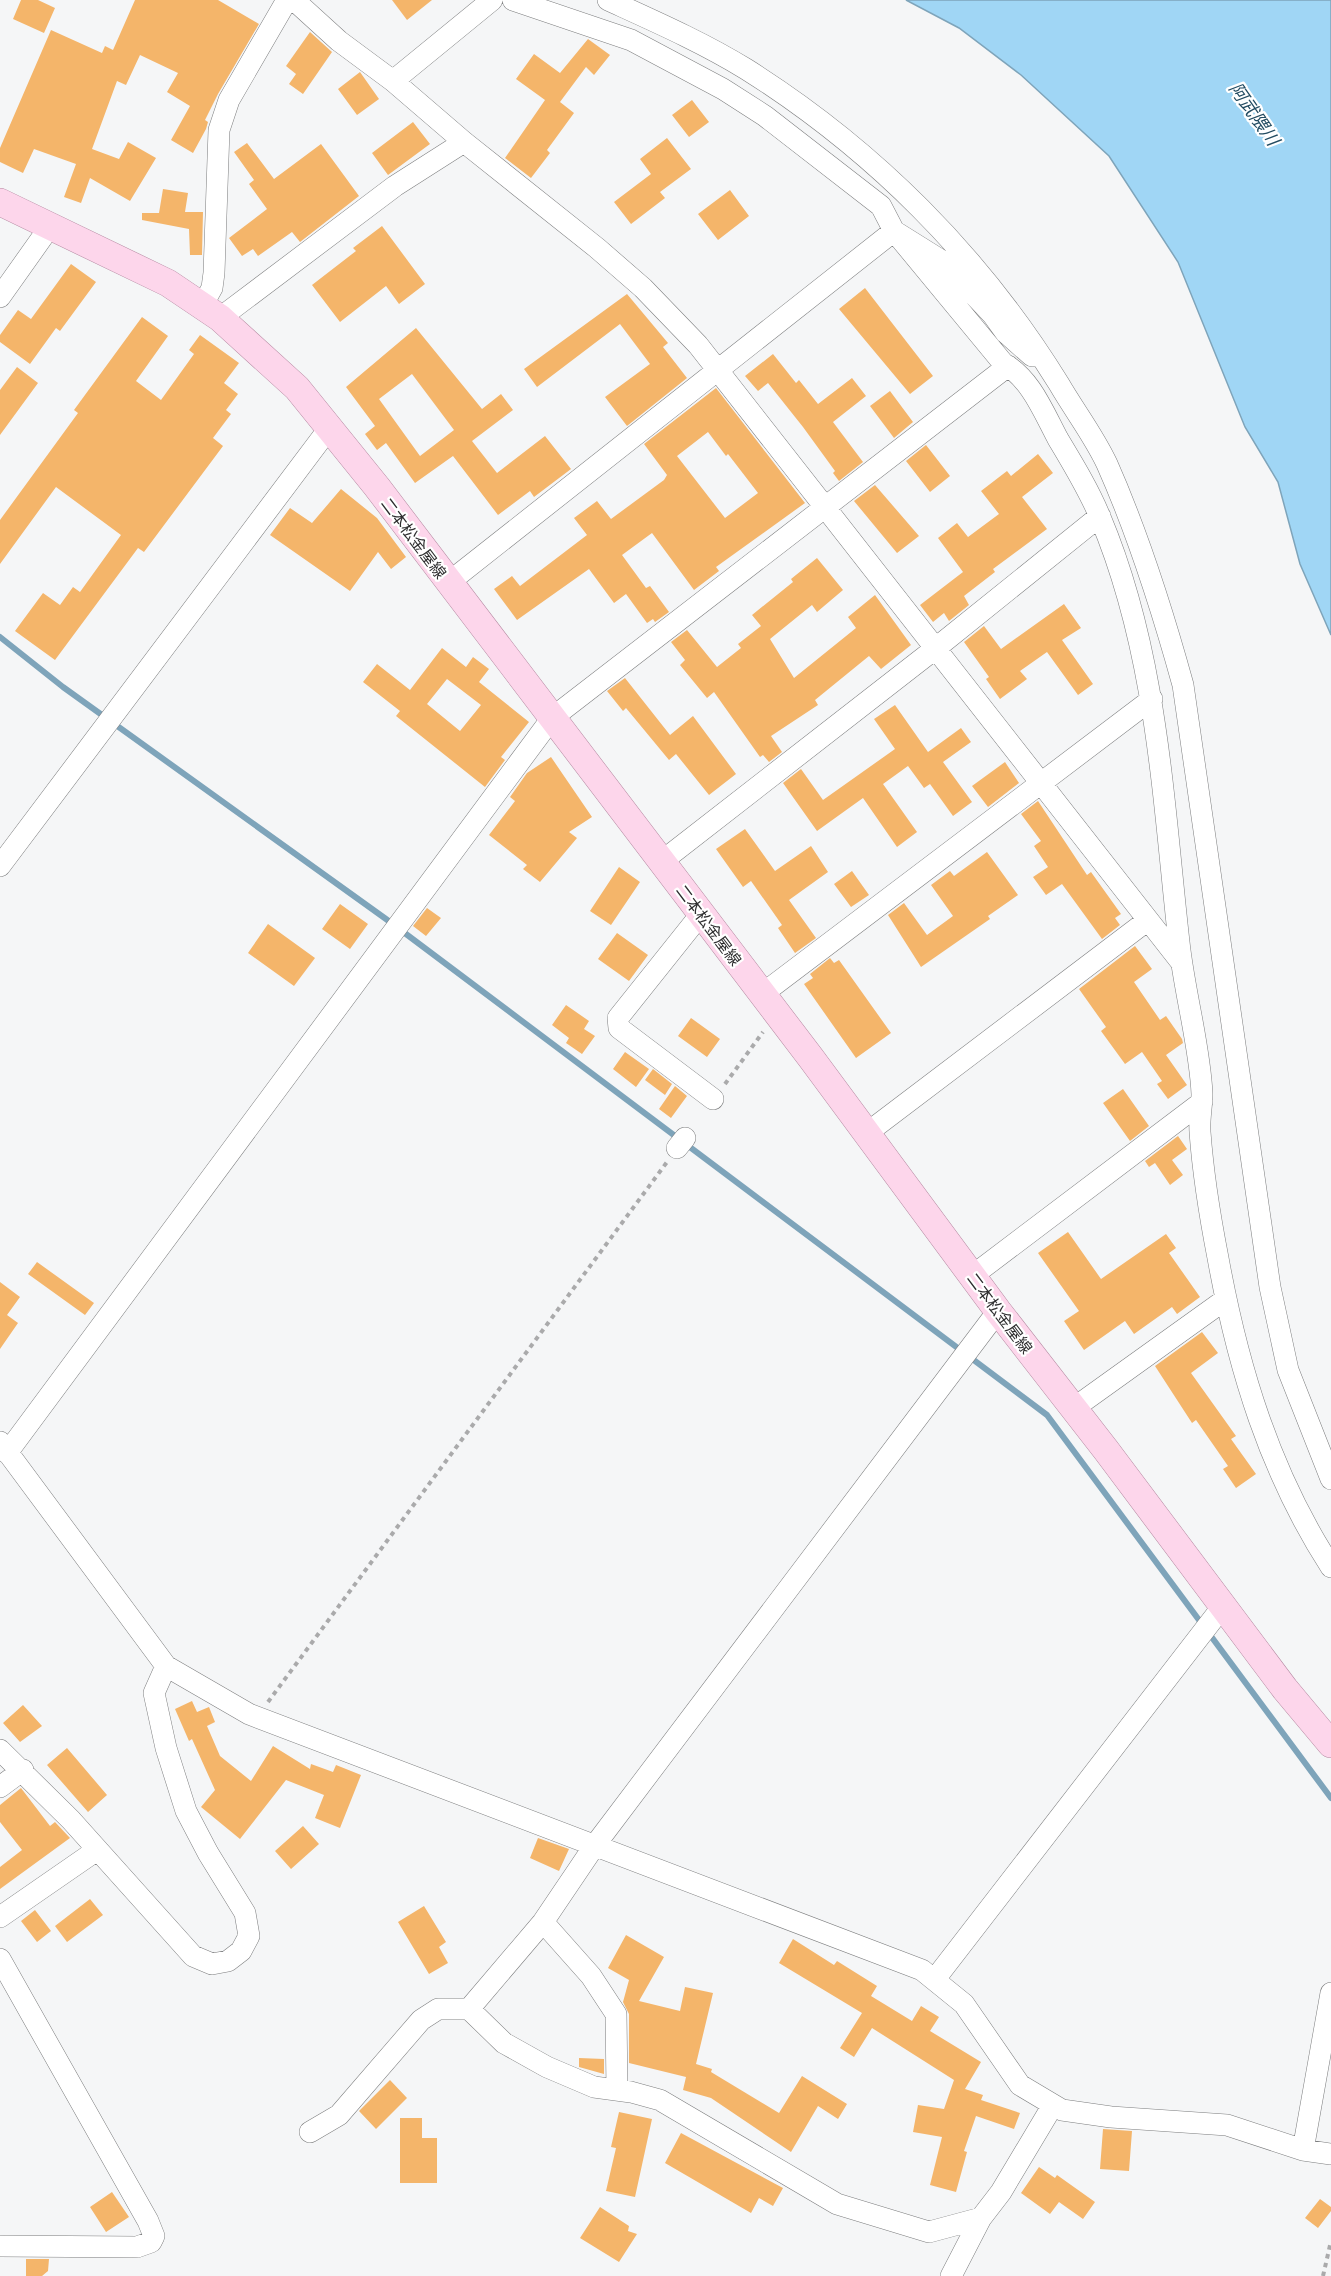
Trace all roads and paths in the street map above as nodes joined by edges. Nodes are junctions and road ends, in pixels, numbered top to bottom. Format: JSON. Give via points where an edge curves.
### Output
{"nodes":[{"id":1,"x":288,"y":0,"type":"edge"},
{"id":2,"x":294,"y":0,"type":"edge"},
{"id":3,"x":492,"y":0,"type":"edge"},
{"id":4,"x":513,"y":0,"type":"edge"},
{"id":5,"x":608,"y":0,"type":"edge"},
{"id":6,"x":393,"y":81,"type":"junction"},
{"id":7,"x":464,"y":142,"type":"junction"},
{"id":8,"x":0,"y":202,"type":"edge"},
{"id":9,"x":51,"y":225,"type":"junction"},
{"id":10,"x":894,"y":231,"type":"junction"},
{"id":11,"x":0,"y":297,"type":"edge"},
{"id":12,"x":211,"y":312,"type":"junction"},
{"id":13,"x":1046,"y":363,"type":"junction"},
{"id":14,"x":1008,"y":366,"type":"junction"},
{"id":15,"x":717,"y":371,"type":"junction"},
{"id":16,"x":330,"y":427,"type":"junction"},
{"id":17,"x":824,"y":507,"type":"junction"},
{"id":18,"x":1100,"y":516,"type":"junction"},
{"id":19,"x":448,"y":583,"type":"junction"},
{"id":20,"x":936,"y":648,"type":"junction"},
{"id":21,"x":1152,"y":699,"type":"junction"},
{"id":22,"x":552,"y":718,"type":"junction"},
{"id":23,"x":1042,"y":784,"type":"junction"},
{"id":24,"x":661,"y":862,"type":"junction"},
{"id":25,"x":0,"y":866,"type":"edge"},
{"id":26,"x":701,"y":914,"type":"junction"},
{"id":27,"x":1148,"y":920,"type":"junction"},
{"id":28,"x":1181,"y":962,"type":"junction"},
{"id":29,"x":769,"y":1004,"type":"junction"},
{"id":30,"x":713,"y":1099,"type":"joint"},
{"id":31,"x":1202,"y":1102,"type":"junction"},
{"id":32,"x":867,"y":1133,"type":"junction"},
{"id":33,"x":681,"y":1143,"type":"dead end"},
{"id":34,"x":972,"y":1276,"type":"junction"},
{"id":35,"x":1226,"y":1299,"type":"junction"},
{"id":36,"x":998,"y":1311,"type":"junction"},
{"id":37,"x":1074,"y":1408,"type":"junction"},
{"id":38,"x":4,"y":1448,"type":"edge"},
{"id":39,"x":1331,"y":1479,"type":"edge"},
{"id":40,"x":1331,"y":1568,"type":"edge"},
{"id":41,"x":1213,"y":1618,"type":"junction"},
{"id":42,"x":166,"y":1666,"type":"junction"},
{"id":43,"x":257,"y":1717,"type":"junction"},
{"id":44,"x":1331,"y":1744,"type":"edge"},
{"id":45,"x":0,"y":1750,"type":"edge"},
{"id":46,"x":23,"y":1770,"type":"junction"},
{"id":47,"x":0,"y":1787,"type":"edge"},
{"id":48,"x":595,"y":1845,"type":"junction"},
{"id":49,"x":97,"y":1850,"type":"junction"},
{"id":50,"x":0,"y":1917,"type":"edge"},
{"id":51,"x":543,"y":1922,"type":"junction"},
{"id":52,"x":0,"y":1959,"type":"edge"},
{"id":53,"x":935,"y":1980,"type":"junction"},
{"id":54,"x":1331,"y":1993,"type":"edge"},
{"id":55,"x":469,"y":2008,"type":"junction"},
{"id":56,"x":617,"y":2090,"type":"junction"},
{"id":57,"x":1053,"y":2105,"type":"junction"},
{"id":58,"x":310,"y":2133,"type":"dead end"},
{"id":59,"x":1303,"y":2150,"type":"junction"},
{"id":60,"x":1331,"y":2154,"type":"edge"},
{"id":61,"x":981,"y":2218,"type":"junction"},
{"id":62,"x":1331,"y":2241,"type":"edge"},
{"id":63,"x":0,"y":2246,"type":"edge"},
{"id":64,"x":951,"y":2276,"type":"edge"},
{"id":65,"x":1323,"y":2276,"type":"edge"}],
"edges":[{"from":1,"to":12,"type":"street","via":[[229,100],[219,130]]},
{"from":2,"to":6,"type":"street","via":[[339,41]]},
{"from":3,"to":6,"type":"street"},
{"from":4,"to":10,"type":"street","via":[[631,40],[723,89],[765,116],[881,206]]},
{"from":5,"to":13,"type":"street","via":[[744,68],[787,96],[872,163],[934,220],[973,264],[1021,324]]},
{"from":6,"to":7,"type":"street"},
{"from":7,"to":12,"type":"street"},
{"from":7,"to":15,"type":"street","via":[[643,288],[698,345]]},
{"from":8,"to":9,"type":"main road","name":"二本松金屋線"},
{"from":9,"to":11,"type":"street"},
{"from":9,"to":12,"type":"main road","name":"二本松金屋線","via":[[168,283]]},
{"from":10,"to":13,"type":"street","via":[[942,261],[1006,333],[1038,362]]},
{"from":10,"to":14,"type":"street"},
{"from":10,"to":15,"type":"street"},
{"from":12,"to":16,"type":"main road","name":"二本松金屋線","via":[[297,388]]},
{"from":13,"to":39,"type":"street","via":[[1106,462],[1134,526],[1183,685],[1270,1287],[1287,1370]]},
{"from":14,"to":17,"type":"street"},
{"from":14,"to":18,"type":"street","via":[[1018,372],[1032,392]]},
{"from":15,"to":17,"type":"street"},
{"from":15,"to":19,"type":"street"},
{"from":16,"to":19,"type":"main road","name":"二本松金屋線"},
{"from":16,"to":25,"type":"street"},
{"from":17,"to":20,"type":"street"},
{"from":17,"to":22,"type":"street"},
{"from":18,"to":20,"type":"street"},
{"from":18,"to":21,"type":"street","via":[[1132,610]]},
{"from":19,"to":22,"type":"main road","name":"二本松金屋線"},
{"from":20,"to":23,"type":"street"},
{"from":20,"to":24,"type":"street"},
{"from":21,"to":23,"type":"street"},
{"from":21,"to":28,"type":"street"},
{"from":22,"to":24,"type":"main road","name":"二本松金屋線"},
{"from":22,"to":38,"type":"street"},
{"from":23,"to":27,"type":"street"},
{"from":23,"to":29,"type":"street"},
{"from":24,"to":26,"type":"main road","name":"二本松金屋線"},
{"from":26,"to":29,"type":"main road","name":"二本松金屋線"},
{"from":26,"to":30,"type":"street","via":[[618,1018],[619,1028]]},
{"from":27,"to":28,"type":"street"},
{"from":27,"to":32,"type":"street"},
{"from":28,"to":31,"type":"street"},
{"from":29,"to":30,"type":"path"},
{"from":29,"to":32,"type":"main road","name":"二本松金屋線"},
{"from":31,"to":34,"type":"street"},
{"from":31,"to":35,"type":"street","via":[[1200,1130]]},
{"from":32,"to":34,"type":"main road","name":"二本松金屋線"},
{"from":33,"to":43,"type":"path"},
{"from":34,"to":36,"type":"main road","name":"二本松金屋線"},
{"from":35,"to":37,"type":"street"},
{"from":35,"to":40,"type":"street","via":[[1244,1377],[1277,1470]]},
{"from":36,"to":37,"type":"main road","name":"二本松金屋線"},
{"from":36,"to":48,"type":"street"},
{"from":37,"to":41,"type":"main road","name":"二本松金屋線"},
{"from":38,"to":42,"type":"street"},
{"from":41,"to":44,"type":"main road","name":"二本松金屋線"},
{"from":41,"to":53,"type":"street"},
{"from":42,"to":43,"type":"street"},
{"from":42,"to":49,"type":"street","via":[[154,1693],[166,1748],[186,1811],[245,1913],[249,1936],[241,1951],[228,1961],[212,1964],[193,1956]]},
{"from":43,"to":48,"type":"street"},
{"from":45,"to":46,"type":"street"},
{"from":46,"to":47,"type":"street"},
{"from":46,"to":49,"type":"street"},
{"from":48,"to":51,"type":"street"},
{"from":48,"to":53,"type":"street","via":[[908,1964]]},
{"from":49,"to":50,"type":"street"},
{"from":51,"to":55,"type":"street"},
{"from":51,"to":56,"type":"street","via":[[591,1976],[616,2014]]},
{"from":52,"to":63,"type":"street","via":[[153,2235],[151,2242],[136,2247]]},
{"from":53,"to":57,"type":"street","via":[[964,2004],[1020,2085]]},
{"from":54,"to":59,"type":"street"},
{"from":55,"to":56,"type":"street","via":[[504,2043],[547,2067],[594,2087]]},
{"from":55,"to":58,"type":"street","via":[[438,2009],[421,2020],[339,2115]]},
{"from":56,"to":61,"type":"street","via":[[660,2100],[837,2204],[929,2232]]},
{"from":57,"to":59,"type":"street","via":[[1062,2110],[1111,2117],[1227,2125]]},
{"from":57,"to":61,"type":"street"},
{"from":59,"to":60,"type":"street"},
{"from":61,"to":64,"type":"street"},
{"from":62,"to":65,"type":"path"}]}
